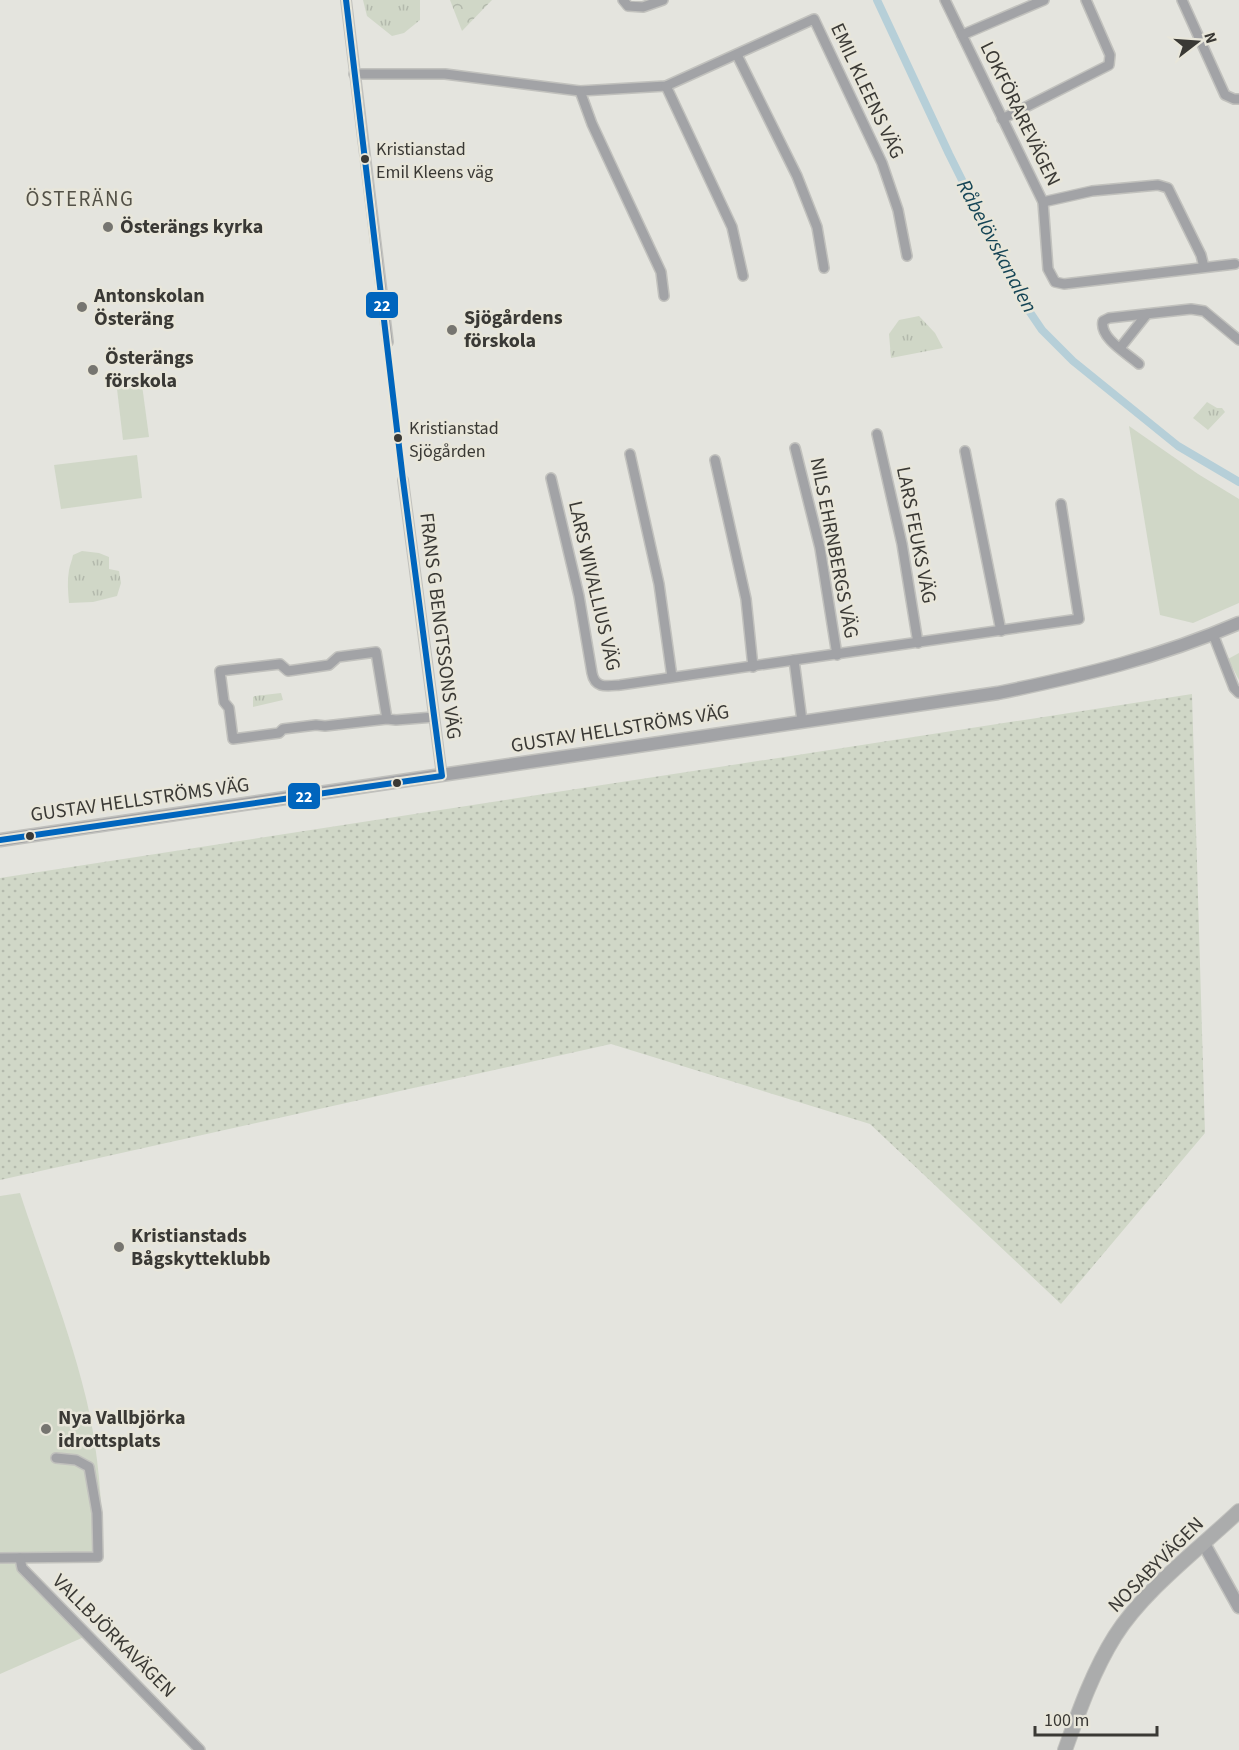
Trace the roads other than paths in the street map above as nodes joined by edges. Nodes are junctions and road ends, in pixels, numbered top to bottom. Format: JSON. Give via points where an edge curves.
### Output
{"nodes":[{"id":1,"x":346,"y":0,"type":"edge"},
{"id":2,"x":623,"y":0,"type":"edge"},
{"id":3,"x":663,"y":0,"type":"edge"},
{"id":4,"x":945,"y":0,"type":"edge"},
{"id":5,"x":1044,"y":0,"type":"edge"},
{"id":6,"x":1086,"y":0,"type":"edge"},
{"id":7,"x":1182,"y":0,"type":"edge"},
{"id":8,"x":962,"y":35,"type":"junction"},
{"id":9,"x":737,"y":55,"type":"junction"},
{"id":10,"x":354,"y":74,"type":"junction"},
{"id":11,"x":666,"y":86,"type":"junction"},
{"id":12,"x":580,"y":91,"type":"junction"},
{"id":13,"x":1239,"y":99,"type":"edge"},
{"id":14,"x":1002,"y":120,"type":"junction"},
{"id":15,"x":1043,"y":202,"type":"junction"},
{"id":16,"x":907,"y":256,"type":"dead end"},
{"id":17,"x":1235,"y":264,"type":"dead end"},
{"id":18,"x":1204,"y":267,"type":"junction"},
{"id":19,"x":824,"y":268,"type":"dead end"},
{"id":20,"x":743,"y":276,"type":"dead end"},
{"id":21,"x":664,"y":296,"type":"dead end"},
{"id":22,"x":1147,"y":314,"type":"junction"},
{"id":23,"x":1239,"y":340,"type":"edge"},
{"id":24,"x":388,"y":342,"type":"dead end"},
{"id":25,"x":1120,"y":348,"type":"junction"},
{"id":26,"x":1139,"y":364,"type":"dead end"},
{"id":27,"x":877,"y":434,"type":"dead end"},
{"id":28,"x":795,"y":448,"type":"dead end"},
{"id":29,"x":965,"y":451,"type":"dead end"},
{"id":30,"x":630,"y":454,"type":"dead end"},
{"id":31,"x":715,"y":460,"type":"dead end"},
{"id":32,"x":551,"y":478,"type":"dead end"},
{"id":33,"x":403,"y":480,"type":"dead end"},
{"id":34,"x":1061,"y":504,"type":"dead end"},
{"id":35,"x":1239,"y":623,"type":"edge"},
{"id":36,"x":1001,"y":631,"type":"junction"},
{"id":37,"x":1213,"y":634,"type":"junction"},
{"id":38,"x":918,"y":643,"type":"junction"},
{"id":39,"x":837,"y":655,"type":"junction"},
{"id":40,"x":794,"y":660,"type":"junction"},
{"id":41,"x":753,"y":667,"type":"junction"},
{"id":42,"x":672,"y":677,"type":"junction"},
{"id":43,"x":1239,"y":693,"type":"edge"},
{"id":44,"x":434,"y":717,"type":"junction"},
{"id":45,"x":387,"y":719,"type":"junction"},
{"id":46,"x":802,"y":721,"type":"junction"},
{"id":47,"x":442,"y":776,"type":"junction"},
{"id":48,"x":0,"y":840,"type":"edge"},
{"id":49,"x":56,"y":1458,"type":"dead end"},
{"id":50,"x":1239,"y":1511,"type":"edge"},
{"id":51,"x":1204,"y":1544,"type":"junction"},
{"id":52,"x":0,"y":1558,"type":"edge"},
{"id":53,"x":20,"y":1558,"type":"junction"},
{"id":54,"x":1239,"y":1607,"type":"edge"},
{"id":55,"x":200,"y":1750,"type":"edge"},
{"id":56,"x":1065,"y":1750,"type":"edge"}],
"edges":[{"from":1,"to":10,"type":"street"},
{"from":2,"to":3,"type":"street","via":[[628,6],[644,7]]},
{"from":4,"to":8,"type":"street","name":"LOKFÖRAREVÄGEN"},
{"from":5,"to":8,"type":"street"},
{"from":6,"to":14,"type":"street","via":[[1110,55],[1109,65]]},
{"from":7,"to":13,"type":"street","via":[[1225,95]]},
{"from":8,"to":14,"type":"street","name":"LOKFÖRAREVÄGEN"},
{"from":9,"to":11,"type":"street","name":"EMIL KLEENS VÄG"},
{"from":9,"to":16,"type":"street","name":"EMIL KLEENS VÄG","via":[[814,19],[882,163],[898,210]]},
{"from":9,"to":19,"type":"street","via":[[797,176],[817,227]]},
{"from":10,"to":12,"type":"street","name":"EMIL KLEENS VÄG","via":[[445,74]]},
{"from":10,"to":24,"type":"street"},
{"from":11,"to":12,"type":"street","name":"EMIL KLEENS VÄG"},
{"from":11,"to":20,"type":"street","via":[[732,227]]},
{"from":12,"to":21,"type":"street","via":[[661,272]]},
{"from":14,"to":15,"type":"street","name":"LOKFÖRAREVÄGEN"},
{"from":15,"to":18,"type":"street","via":[[1092,191],[1158,185],[1168,188]]},
{"from":15,"to":18,"type":"street","name":"LOKFÖRAREVÄGEN","via":[[1048,269],[1055,282]]},
{"from":17,"to":18,"type":"street","name":"LOKFÖRAREVÄGEN"},
{"from":22,"to":23,"type":"street","via":[[1204,311]]},
{"from":22,"to":25,"type":"street"},
{"from":22,"to":25,"type":"street","via":[[1103,321],[1105,334]]},
{"from":25,"to":26,"type":"street"},
{"from":27,"to":38,"type":"street","name":"LARS FEUKS VÄG","via":[[902,544]]},
{"from":28,"to":39,"type":"street","name":"NILS EHRNBERGS VÄG","via":[[820,548]]},
{"from":29,"to":36,"type":"street"},
{"from":30,"to":42,"type":"street","via":[[660,584]]},
{"from":31,"to":41,"type":"street","via":[[746,599]]},
{"from":32,"to":42,"type":"street","name":"LARS WIVALLIUS VÄG","via":[[579,596],[593,680],[607,686]]},
{"from":33,"to":44,"type":"street","name":"FRANS G BENGTSSONS VÄG"},
{"from":34,"to":36,"type":"street","name":"LARS WIVALLIUS VÄG","via":[[1079,619]]},
{"from":35,"to":37,"type":"street","name":"GUSTAV HELLSTRÖMS VÄG"},
{"from":36,"to":38,"type":"street","name":"LARS WIVALLIUS VÄG"},
{"from":37,"to":43,"type":"street"},
{"from":37,"to":46,"type":"street","name":"GUSTAV HELLSTRÖMS VÄG","via":[[1119,666],[1047,683]]},
{"from":38,"to":39,"type":"street","name":"LARS WIVALLIUS VÄG"},
{"from":39,"to":40,"type":"street","name":"LARS WIVALLIUS VÄG"},
{"from":40,"to":41,"type":"street","name":"LARS WIVALLIUS VÄG"},
{"from":40,"to":46,"type":"street"},
{"from":41,"to":42,"type":"street","name":"LARS WIVALLIUS VÄG"},
{"from":44,"to":45,"type":"street"},
{"from":44,"to":47,"type":"street","name":"FRANS G BENGTSSONS VÄG"},
{"from":45,"to":45,"type":"street","via":[[298,727],[233,739],[220,671],[280,664],[288,671],[328,665],[338,657],[376,652]]},
{"from":46,"to":47,"type":"street","name":"GUSTAV HELLSTRÖMS VÄG"},
{"from":47,"to":48,"type":"street","name":"GUSTAV HELLSTRÖMS VÄG"},
{"from":49,"to":53,"type":"street","via":[[89,1467],[97,1513],[98,1557]]},
{"from":50,"to":51,"type":"main road","name":"NOSABYVÄGEN"},
{"from":51,"to":54,"type":"street"},
{"from":51,"to":56,"type":"main road","name":"NOSABYVÄGEN","via":[[1152,1592],[1116,1634],[1092,1680]]},
{"from":52,"to":53,"type":"street"},
{"from":53,"to":55,"type":"street","name":"VALLBJÖRKAVÄGEN","via":[[22,1568]]}]}
